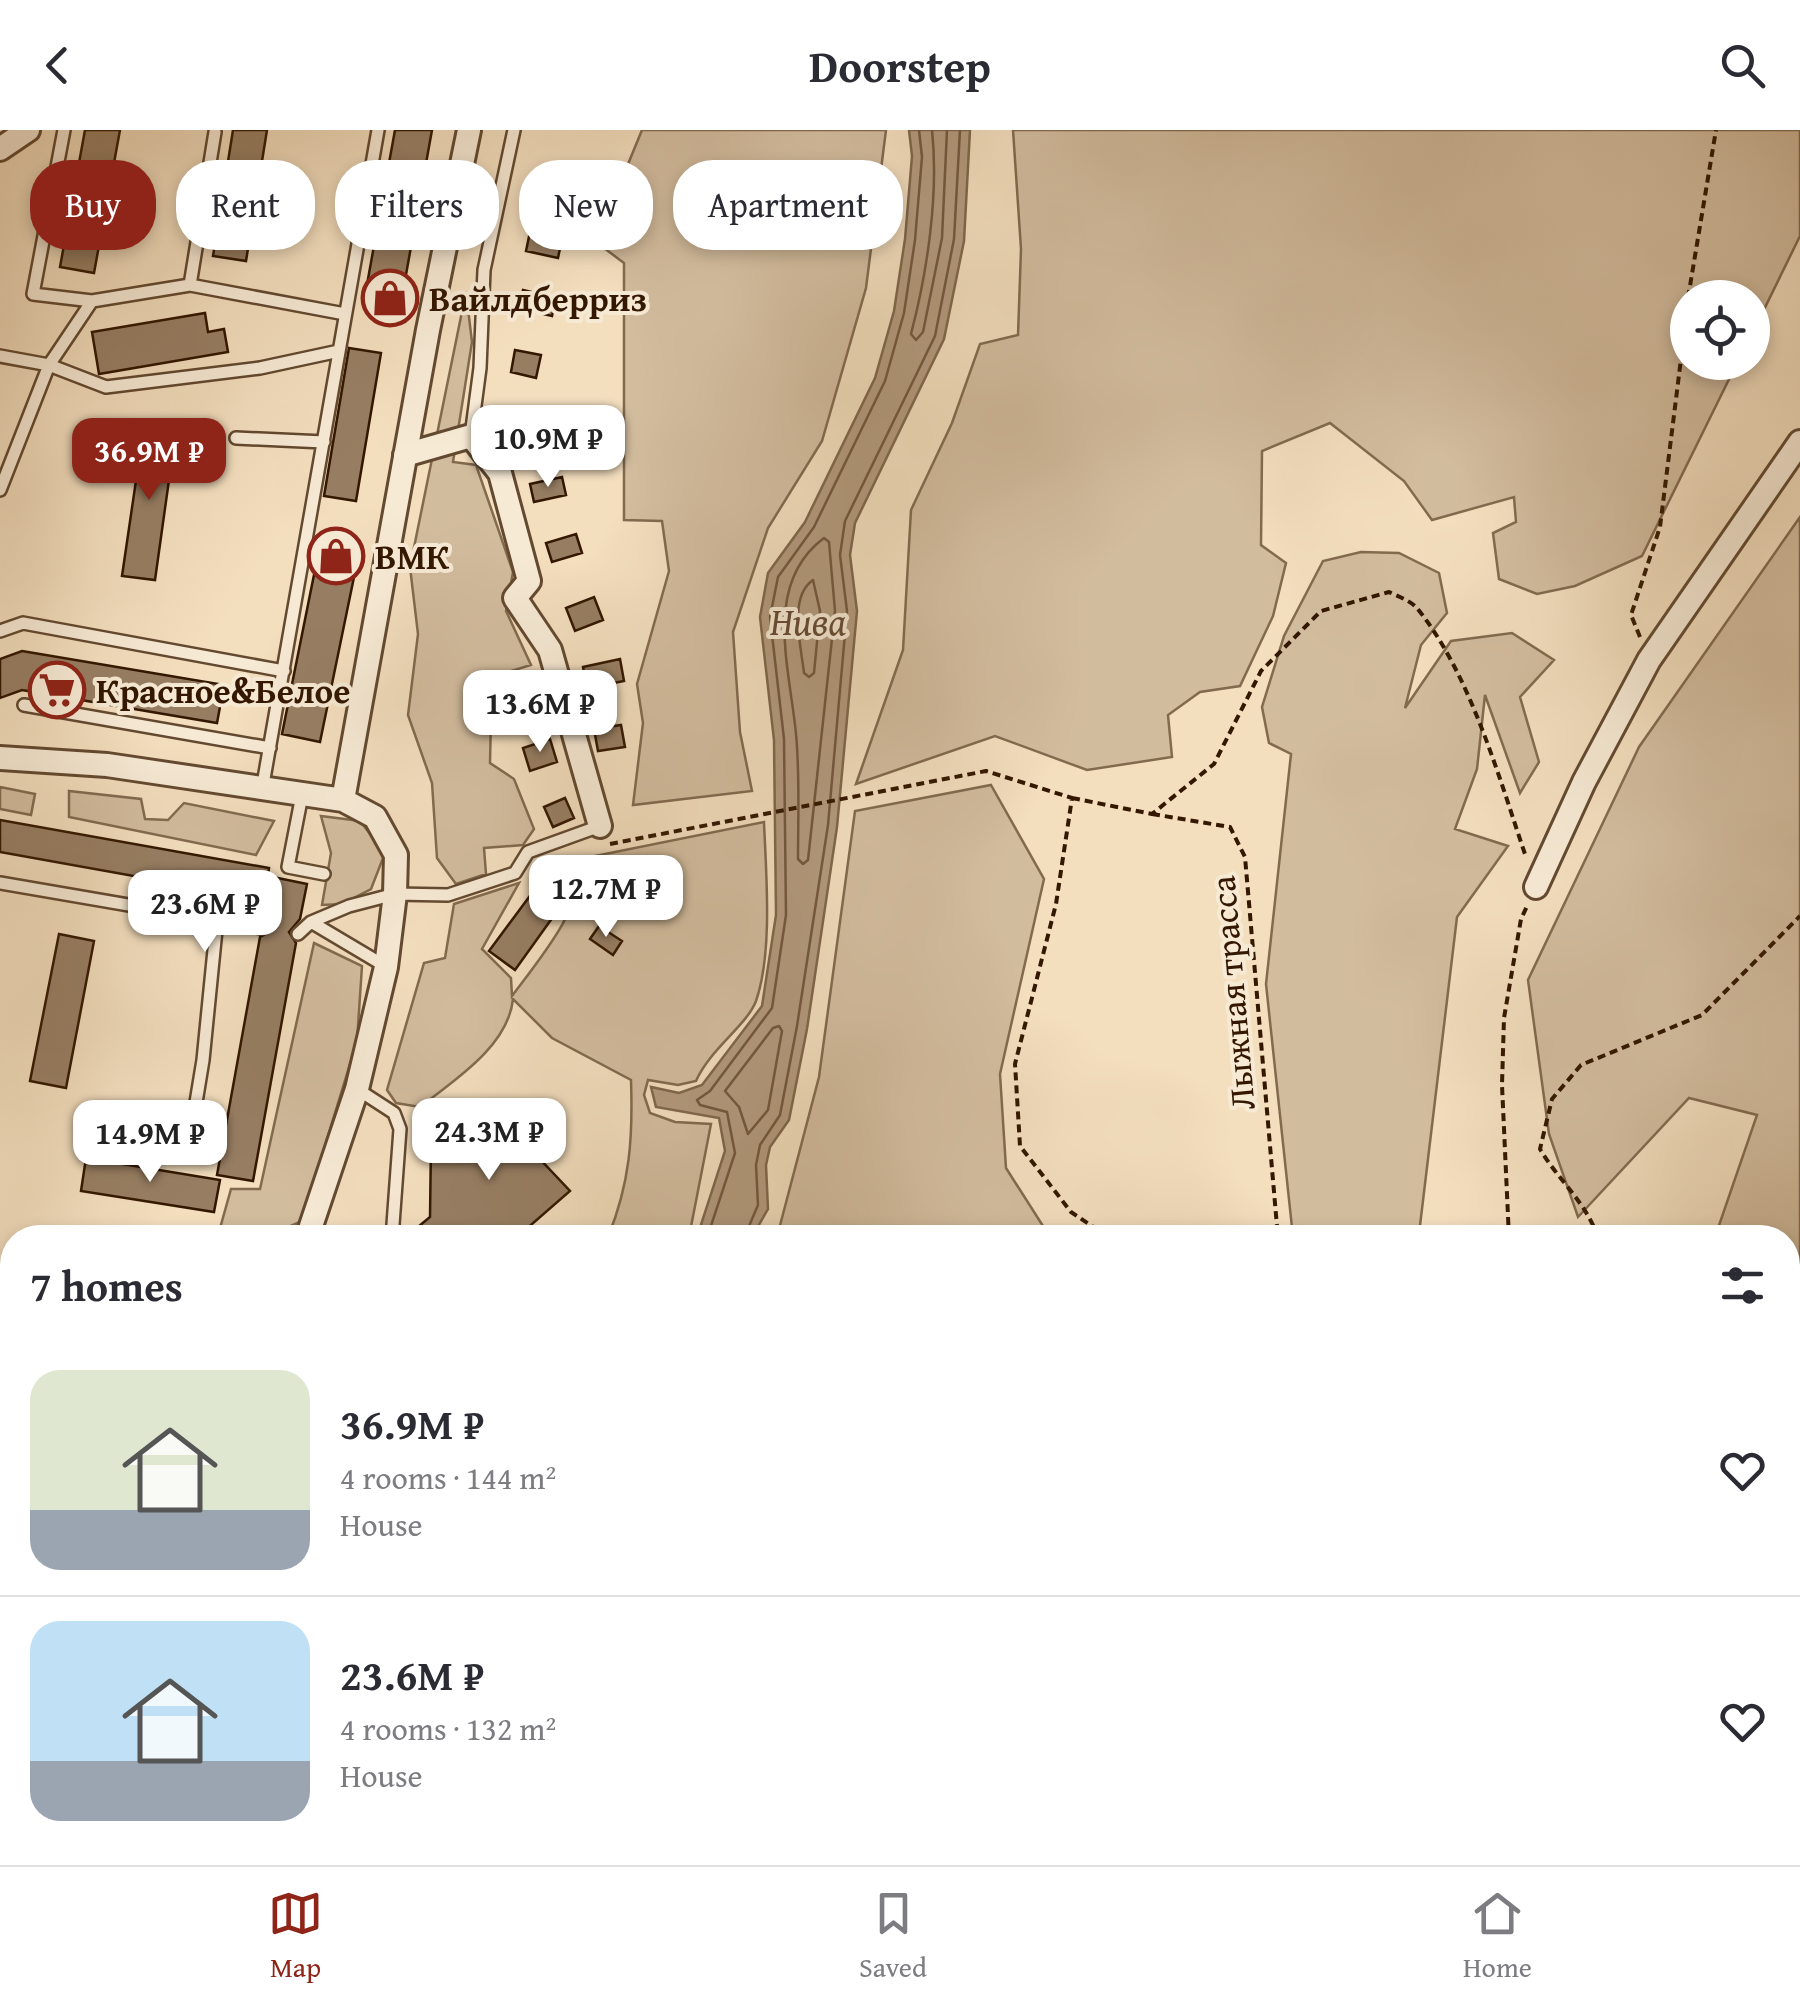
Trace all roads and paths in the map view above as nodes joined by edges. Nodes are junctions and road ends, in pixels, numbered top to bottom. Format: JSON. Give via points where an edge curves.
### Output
{"nodes":[{"id":1,"x":28,"y":130,"type":"edge"},
{"id":2,"x":64,"y":130,"type":"edge"},
{"id":3,"x":378,"y":130,"type":"edge"},
{"id":4,"x":469,"y":130,"type":"edge"},
{"id":5,"x":514,"y":130,"type":"edge"},
{"id":6,"x":1716,"y":130,"type":"edge"},
{"id":7,"x":216,"y":132,"type":"edge"},
{"id":8,"x":0,"y":149,"type":"edge"},
{"id":9,"x":1691,"y":280,"type":"edge"},
{"id":10,"x":190,"y":285,"type":"junction"},
{"id":11,"x":92,"y":301,"type":"junction"},
{"id":12,"x":345,"y":314,"type":"junction"},
{"id":13,"x":339,"y":351,"type":"junction"},
{"id":14,"x":0,"y":356,"type":"edge"},
{"id":15,"x":49,"y":365,"type":"junction"},
{"id":16,"x":1678,"y":380,"type":"edge"},
{"id":17,"x":471,"y":436,"type":"junction"},
{"id":18,"x":236,"y":438,"type":"dead end"},
{"id":19,"x":324,"y":442,"type":"junction"},
{"id":20,"x":1800,"y":442,"type":"edge"},
{"id":21,"x":405,"y":455,"type":"junction"},
{"id":22,"x":0,"y":490,"type":"edge"},
{"id":23,"x":0,"y":632,"type":"edge"},
{"id":24,"x":1649,"y":660,"type":"junction"},
{"id":25,"x":284,"y":671,"type":"junction"},
{"id":26,"x":24,"y":706,"type":"dead end"},
{"id":27,"x":270,"y":748,"type":"junction"},
{"id":28,"x":0,"y":758,"type":"edge"},
{"id":29,"x":262,"y":790,"type":"junction"},
{"id":30,"x":302,"y":795,"type":"junction"},
{"id":31,"x":1072,"y":798,"type":"junction"},
{"id":32,"x":344,"y":800,"type":"junction"},
{"id":33,"x":1152,"y":814,"type":"junction"},
{"id":34,"x":600,"y":836,"type":"junction"},
{"id":35,"x":324,"y":874,"type":"dead end"},
{"id":36,"x":0,"y":884,"type":"edge"},
{"id":37,"x":1536,"y":888,"type":"junction"},
{"id":38,"x":395,"y":894,"type":"junction"},
{"id":39,"x":1800,"y":916,"type":"edge"},
{"id":40,"x":217,"y":920,"type":"junction"},
{"id":41,"x":311,"y":922,"type":"junction"},
{"id":42,"x":262,"y":928,"type":"dead end"},
{"id":43,"x":298,"y":934,"type":"dead end"},
{"id":44,"x":386,"y":966,"type":"junction"},
{"id":45,"x":357,"y":1089,"type":"junction"},
{"id":46,"x":88,"y":1136,"type":"dead end"},
{"id":47,"x":311,"y":1225,"type":"edge"},
{"id":48,"x":393,"y":1225,"type":"edge"},
{"id":49,"x":1090,"y":1225,"type":"edge"},
{"id":50,"x":1277,"y":1225,"type":"edge"},
{"id":51,"x":1509,"y":1225,"type":"edge"},
{"id":52,"x":1594,"y":1225,"type":"edge"},
{"id":53,"x":1800,"y":1349,"type":"edge"},
{"id":54,"x":1800,"y":1517,"type":"edge"}],
"edges":[{"from":1,"to":8,"type":"street"},
{"from":2,"to":11,"type":"lane","via":[[32,294]]},
{"from":3,"to":12,"type":"lane"},
{"from":4,"to":21,"type":"street"},
{"from":5,"to":17,"type":"lane","via":[[484,270]]},
{"from":6,"to":9,"type":"path"},
{"from":7,"to":10,"type":"lane"},
{"from":10,"to":11,"type":"lane"},
{"from":10,"to":12,"type":"lane"},
{"from":11,"to":15,"type":"lane"},
{"from":12,"to":13,"type":"lane"},
{"from":13,"to":15,"type":"lane","via":[[106,387]]},
{"from":13,"to":19,"type":"lane"},
{"from":14,"to":15,"type":"lane"},
{"from":15,"to":22,"type":"lane"},
{"from":16,"to":24,"type":"path","via":[[1660,528],[1630,615]]},
{"from":17,"to":21,"type":"street"},
{"from":17,"to":34,"type":"street","via":[[500,474],[529,581],[514,598],[550,650]]},
{"from":18,"to":19,"type":"lane"},
{"from":19,"to":25,"type":"lane"},
{"from":20,"to":24,"type":"street"},
{"from":21,"to":32,"type":"street"},
{"from":23,"to":25,"type":"lane","via":[[23,623]]},
{"from":24,"to":37,"type":"street"},
{"from":25,"to":27,"type":"lane"},
{"from":26,"to":27,"type":"lane"},
{"from":27,"to":29,"type":"lane"},
{"from":28,"to":29,"type":"street","via":[[107,764]]},
{"from":29,"to":30,"type":"street"},
{"from":30,"to":32,"type":"street"},
{"from":30,"to":35,"type":"lane","via":[[288,867]]},
{"from":31,"to":33,"type":"path","name":"Лыжная трасса"},
{"from":31,"to":34,"type":"path","name":"Лыжная трасса","via":[[986,771]]},
{"from":31,"to":49,"type":"path","via":[[1056,904],[1014,1064],[1020,1146],[1071,1212]]},
{"from":32,"to":38,"type":"street","via":[[375,817],[396,855]]},
{"from":33,"to":37,"type":"path","via":[[1214,764],[1261,672],[1321,611],[1388,592],[1414,604],[1452,666],[1493,758]]},
{"from":33,"to":50,"type":"path","name":"Лыжная трасса","via":[[1230,827],[1245,858]]},
{"from":34,"to":38,"type":"lane","via":[[528,852],[516,874],[448,895]]},
{"from":36,"to":40,"type":"lane"},
{"from":37,"to":51,"type":"path","via":[[1522,919],[1504,1018]]},
{"from":38,"to":41,"type":"lane"},
{"from":38,"to":44,"type":"street"},
{"from":39,"to":52,"type":"path","via":[[1702,1015],[1581,1064],[1552,1099],[1540,1148]]},
{"from":40,"to":42,"type":"lane"},
{"from":40,"to":46,"type":"lane","via":[[188,1151]]},
{"from":41,"to":43,"type":"lane"},
{"from":41,"to":44,"type":"lane"},
{"from":44,"to":45,"type":"street"},
{"from":45,"to":47,"type":"street"},
{"from":45,"to":48,"type":"lane","via":[[394,1113],[400,1129]]},
{"from":53,"to":54,"type":"path"}]}
